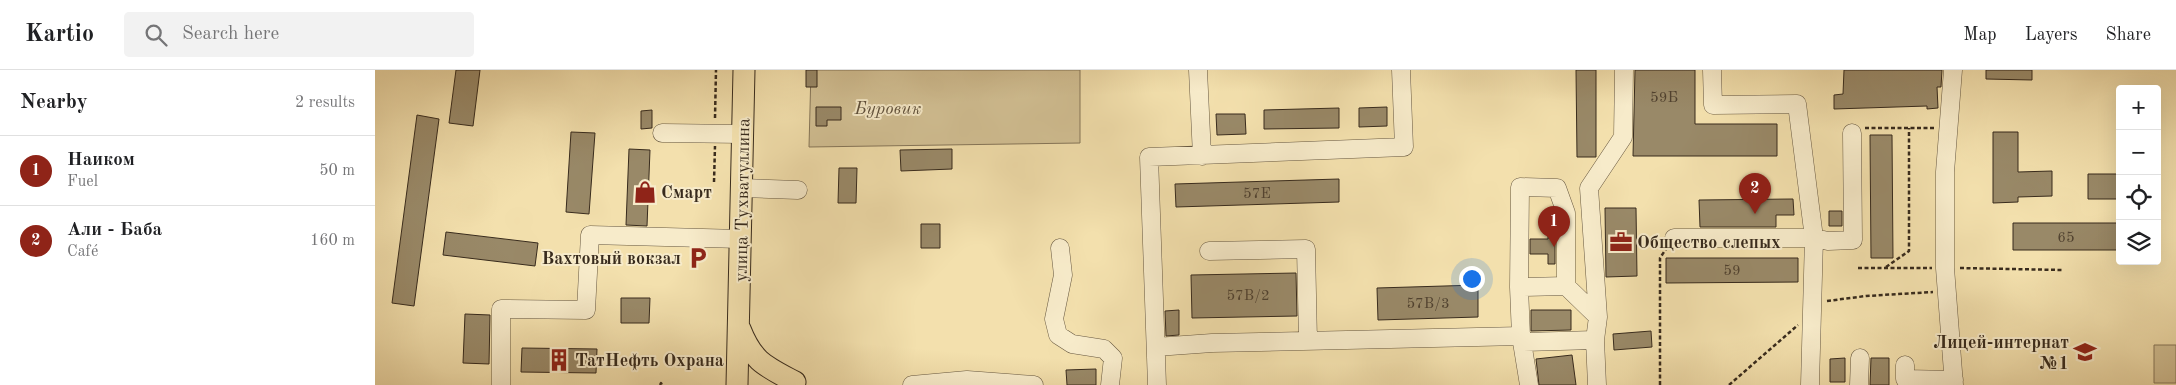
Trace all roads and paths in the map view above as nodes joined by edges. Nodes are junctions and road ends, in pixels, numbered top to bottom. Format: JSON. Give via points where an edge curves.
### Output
{"nodes":[{"id":1,"x":744,"y":70,"type":"edge"},
{"id":2,"x":1198,"y":70,"type":"edge"},
{"id":3,"x":1401,"y":70,"type":"edge"},
{"id":4,"x":1624,"y":70,"type":"edge"},
{"id":5,"x":1712,"y":70,"type":"edge"},
{"id":6,"x":1953,"y":70,"type":"edge"},
{"id":7,"x":1909,"y":128,"type":"junction"},
{"id":8,"x":1948,"y":128,"type":"junction"},
{"id":9,"x":662,"y":133,"type":"dead end"},
{"id":10,"x":1852,"y":133,"type":"joint"},
{"id":11,"x":743,"y":134,"type":"junction"},
{"id":12,"x":1202,"y":156,"type":"junction"},
{"id":13,"x":742,"y":188,"type":"junction"},
{"id":14,"x":798,"y":190,"type":"dead end"},
{"id":15,"x":1674,"y":238,"type":"joint"},
{"id":16,"x":1814,"y":238,"type":"junction"},
{"id":17,"x":741,"y":239,"type":"junction"},
{"id":18,"x":1060,"y":248,"type":"dead end"},
{"id":19,"x":1209,"y":251,"type":"dead end"},
{"id":20,"x":1885,"y":268,"type":"dead end"},
{"id":21,"x":1566,"y":286,"type":"junction"},
{"id":22,"x":1519,"y":287,"type":"junction"},
{"id":23,"x":1946,"y":291,"type":"junction"},
{"id":24,"x":1812,"y":313,"type":"junction"},
{"id":25,"x":1598,"y":317,"type":"junction"},
{"id":26,"x":740,"y":329,"type":"junction"},
{"id":27,"x":1521,"y":339,"type":"junction"},
{"id":28,"x":1595,"y":340,"type":"junction"},
{"id":29,"x":1308,"y":341,"type":"junction"},
{"id":30,"x":1156,"y":347,"type":"junction"},
{"id":31,"x":1860,"y":358,"type":"dead end"},
{"id":32,"x":1905,"y":365,"type":"dead end"},
{"id":33,"x":1954,"y":383,"type":"edge"},
{"id":34,"x":799,"y":384,"type":"edge"},
{"id":35,"x":501,"y":385,"type":"edge"},
{"id":36,"x":737,"y":385,"type":"edge"},
{"id":37,"x":765,"y":385,"type":"edge"},
{"id":38,"x":912,"y":385,"type":"edge"},
{"id":39,"x":1034,"y":385,"type":"edge"},
{"id":40,"x":1110,"y":385,"type":"edge"},
{"id":41,"x":1157,"y":385,"type":"edge"},
{"id":42,"x":1529,"y":385,"type":"edge"},
{"id":43,"x":1597,"y":385,"type":"edge"},
{"id":44,"x":1660,"y":385,"type":"edge"},
{"id":45,"x":1729,"y":385,"type":"edge"},
{"id":46,"x":1810,"y":385,"type":"edge"},
{"id":47,"x":1859,"y":385,"type":"edge"}],
"edges":[{"from":1,"to":11,"type":"main road","name":"улица Тухватуллина"},
{"from":2,"to":12,"type":"street"},
{"from":3,"to":12,"type":"street","via":[[1404,147]]},
{"from":4,"to":25,"type":"street","via":[[1623,137],[1589,188]]},
{"from":5,"to":16,"type":"street","via":[[1713,105],[1797,104]]},
{"from":6,"to":8,"type":"street"},
{"from":7,"to":8,"type":"path"},
{"from":7,"to":10,"type":"path","via":[[1861,128]]},
{"from":7,"to":20,"type":"path","via":[[1909,251]]},
{"from":8,"to":23,"type":"street"},
{"from":9,"to":11,"type":"street"},
{"from":10,"to":16,"type":"street","via":[[1853,240]]},
{"from":11,"to":13,"type":"main road","name":"улица Тухватуллина"},
{"from":12,"to":30,"type":"street","via":[[1149,158]]},
{"from":13,"to":14,"type":"street"},
{"from":13,"to":17,"type":"main road","name":"улица Тухватуллина"},
{"from":15,"to":16,"type":"street"},
{"from":15,"to":44,"type":"path","via":[[1660,258]]},
{"from":16,"to":24,"type":"street"},
{"from":17,"to":26,"type":"main road","name":"улица Тухватуллина"},
{"from":17,"to":35,"type":"street","via":[[590,235],[586,310],[501,308]]},
{"from":18,"to":40,"type":"street","via":[[1063,275],[1054,319],[1058,335],[1072,344],[1104,349],[1113,358]]},
{"from":19,"to":29,"type":"street","via":[[1306,249]]},
{"from":21,"to":22,"type":"street"},
{"from":21,"to":22,"type":"street","via":[[1566,213],[1557,188],[1520,187]]},
{"from":21,"to":25,"type":"street"},
{"from":22,"to":27,"type":"street"},
{"from":23,"to":24,"type":"path","via":[[1828,301]]},
{"from":23,"to":33,"type":"street"},
{"from":24,"to":45,"type":"path"},
{"from":24,"to":46,"type":"street"},
{"from":25,"to":28,"type":"street"},
{"from":26,"to":34,"type":"main road","via":[[747,348],[757,359]]},
{"from":26,"to":36,"type":"main road","name":"улица Тухватуллина"},
{"from":27,"to":28,"type":"street"},
{"from":27,"to":29,"type":"street"},
{"from":27,"to":42,"type":"street"},
{"from":28,"to":43,"type":"street"},
{"from":29,"to":30,"type":"street"},
{"from":30,"to":41,"type":"street"},
{"from":31,"to":47,"type":"street"},
{"from":32,"to":33,"type":"street","via":[[1905,379]]},
{"from":34,"to":37,"type":"main road","via":[[782,381]]},
{"from":38,"to":39,"type":"street","via":[[967,380]]}]}
